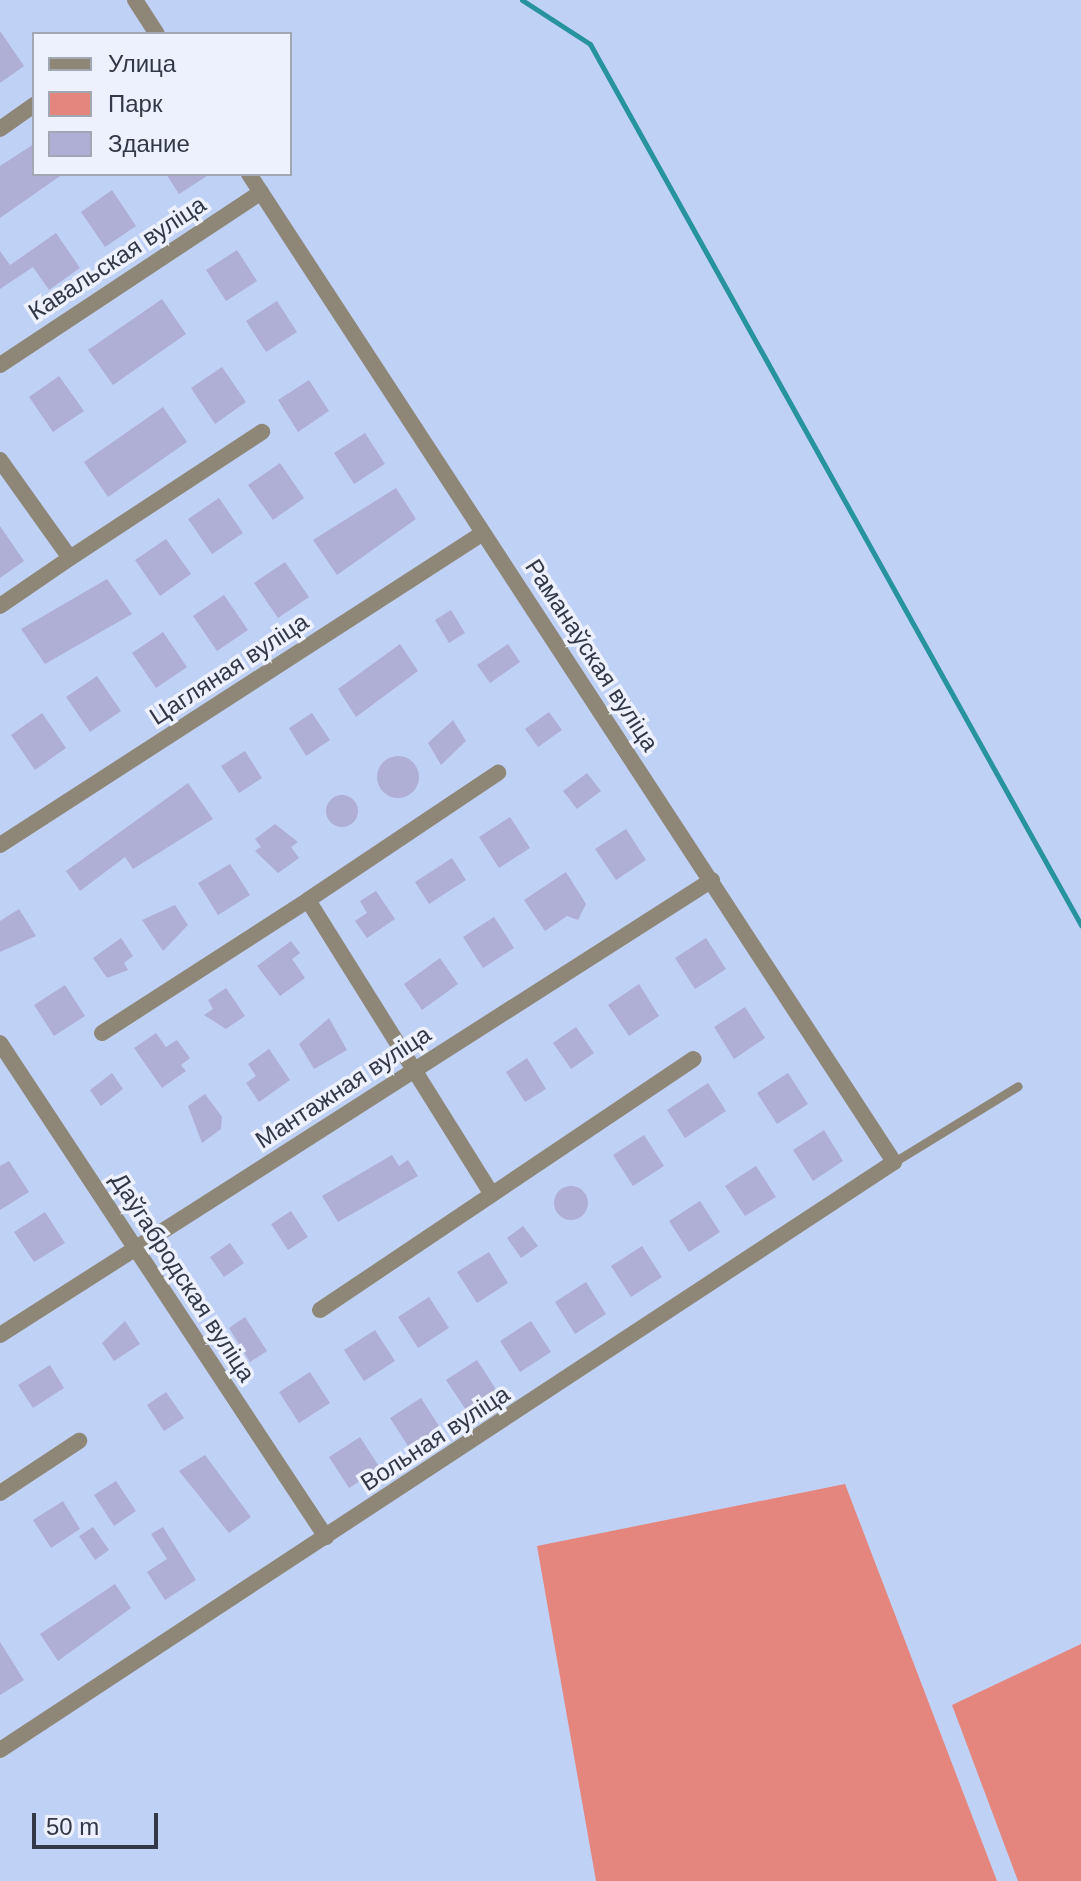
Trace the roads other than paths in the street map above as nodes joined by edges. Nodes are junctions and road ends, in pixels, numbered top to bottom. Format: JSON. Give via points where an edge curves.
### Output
{"nodes":[{"id":1,"x":135,"y":0,"type":"edge"},
{"id":2,"x":156,"y":32,"type":"edge"},
{"id":3,"x":32,"y":106,"type":"edge"},
{"id":4,"x":0,"y":129,"type":"edge"},
{"id":5,"x":250,"y":176,"type":"edge"},
{"id":6,"x":261,"y":192,"type":"junction"},
{"id":7,"x":0,"y":365,"type":"edge"},
{"id":8,"x":262,"y":432,"type":"dead end"},
{"id":9,"x":0,"y":460,"type":"edge"},
{"id":10,"x":483,"y":533,"type":"junction"},
{"id":11,"x":70,"y":558,"type":"junction"},
{"id":12,"x":0,"y":606,"type":"edge"},
{"id":13,"x":498,"y":773,"type":"dead end"},
{"id":14,"x":0,"y":845,"type":"edge"},
{"id":15,"x":712,"y":880,"type":"junction"},
{"id":16,"x":308,"y":900,"type":"junction"},
{"id":17,"x":102,"y":1033,"type":"dead end"},
{"id":18,"x":0,"y":1043,"type":"edge"},
{"id":19,"x":694,"y":1059,"type":"dead end"},
{"id":20,"x":414,"y":1070,"type":"junction"},
{"id":21,"x":1018,"y":1086,"type":"dead end"},
{"id":22,"x":894,"y":1162,"type":"junction"},
{"id":23,"x":491,"y":1193,"type":"junction"},
{"id":24,"x":135,"y":1248,"type":"junction"},
{"id":25,"x":320,"y":1310,"type":"dead end"},
{"id":26,"x":0,"y":1335,"type":"edge"},
{"id":27,"x":79,"y":1441,"type":"dead end"},
{"id":28,"x":0,"y":1493,"type":"edge"},
{"id":29,"x":326,"y":1537,"type":"junction"},
{"id":30,"x":0,"y":1750,"type":"edge"}],
"edges":[{"from":1,"to":2,"type":"street"},
{"from":3,"to":4,"type":"street"},
{"from":5,"to":6,"type":"street","name":"Раманаўская вуліца"},
{"from":6,"to":7,"type":"street","name":"Кавальская вуліца"},
{"from":6,"to":10,"type":"street","name":"Раманаўская вуліца"},
{"from":8,"to":11,"type":"street"},
{"from":9,"to":11,"type":"street"},
{"from":10,"to":14,"type":"street","name":"Цагляная вуліца"},
{"from":10,"to":15,"type":"street","name":"Раманаўская вуліца"},
{"from":11,"to":12,"type":"street"},
{"from":13,"to":16,"type":"street"},
{"from":15,"to":20,"type":"street","name":"Мантажная вуліца"},
{"from":15,"to":22,"type":"street","name":"Раманаўская вуліца"},
{"from":16,"to":17,"type":"street"},
{"from":16,"to":20,"type":"street"},
{"from":18,"to":24,"type":"street","name":"Даўгабродская вуліца"},
{"from":19,"to":23,"type":"street"},
{"from":20,"to":23,"type":"street"},
{"from":20,"to":24,"type":"street","name":"Мантажная вуліца"},
{"from":21,"to":22,"type":"lane"},
{"from":22,"to":29,"type":"street","name":"Вольная вуліца"},
{"from":23,"to":25,"type":"street"},
{"from":24,"to":26,"type":"street","name":"Мантажная вуліца"},
{"from":24,"to":29,"type":"street","name":"Даўгабродская вуліца"},
{"from":27,"to":28,"type":"street"},
{"from":29,"to":30,"type":"street","name":"Вольная вуліца"}]}
